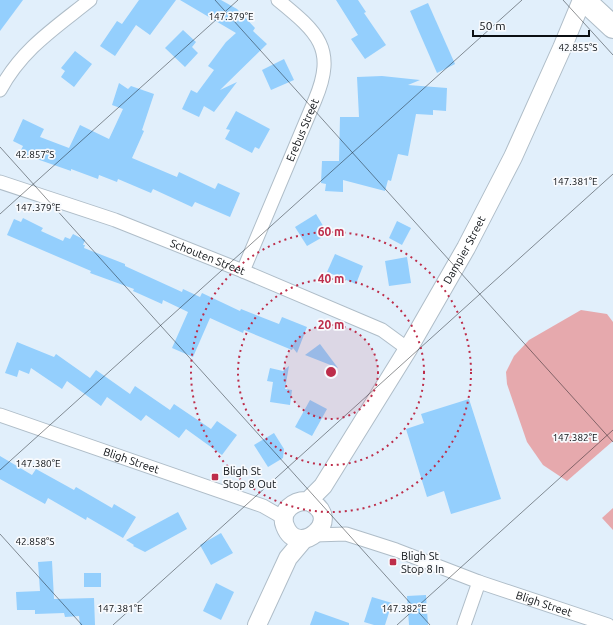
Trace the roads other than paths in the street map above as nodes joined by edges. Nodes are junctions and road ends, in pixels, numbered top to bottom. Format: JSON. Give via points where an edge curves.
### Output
{"nodes":[{"id":1,"x":90,"y":0,"type":"edge"},
{"id":2,"x":278,"y":0,"type":"edge"},
{"id":3,"x":583,"y":0,"type":"edge"},
{"id":4,"x":613,"y":27,"type":"edge"},
{"id":5,"x":0,"y":90,"type":"edge"},
{"id":6,"x":0,"y":182,"type":"edge"},
{"id":7,"x":243,"y":271,"type":"junction"},
{"id":8,"x":408,"y":349,"type":"junction"},
{"id":9,"x":0,"y":415,"type":"edge"},
{"id":10,"x":287,"y":518,"type":"junction"},
{"id":11,"x":313,"y":520,"type":"junction"},
{"id":12,"x":288,"y":558,"type":"junction"},
{"id":13,"x":479,"y":582,"type":"junction"},
{"id":14,"x":257,"y":625,"type":"edge"},
{"id":15,"x":464,"y":625,"type":"edge"},
{"id":16,"x":608,"y":625,"type":"edge"}],
"edges":[{"from":1,"to":5,"type":"street","via":[[32,46],[14,67]]},
{"from":2,"to":7,"type":"street","name":"Erebus Street","via":[[313,31],[323,52],[324,72],[316,100]]},
{"from":3,"to":4,"type":"highway"},
{"from":3,"to":8,"type":"street","name":"Dampier Street","via":[[502,178],[466,248]]},
{"from":6,"to":7,"type":"street","name":"Schouten Street","via":[[115,220]]},
{"from":7,"to":8,"type":"street","name":"Schouten Street","via":[[382,330]]},
{"from":8,"to":11,"type":"street","name":"Dampier Street","via":[[323,486]]},
{"from":9,"to":10,"type":"street","name":"Bligh Street","via":[[263,506]]},
{"from":10,"to":11,"type":"street","via":[[295,502],[301,501]]},
{"from":10,"to":11,"type":"street","via":[[292,535],[298,538]]},
{"from":10,"to":12,"type":"street"},
{"from":11,"to":12,"type":"street","name":"Dampier Street"},
{"from":11,"to":13,"type":"street","name":"Bligh Street"},
{"from":12,"to":14,"type":"street"},
{"from":13,"to":15,"type":"street"},
{"from":13,"to":16,"type":"street","name":"Bligh Street"}]}
